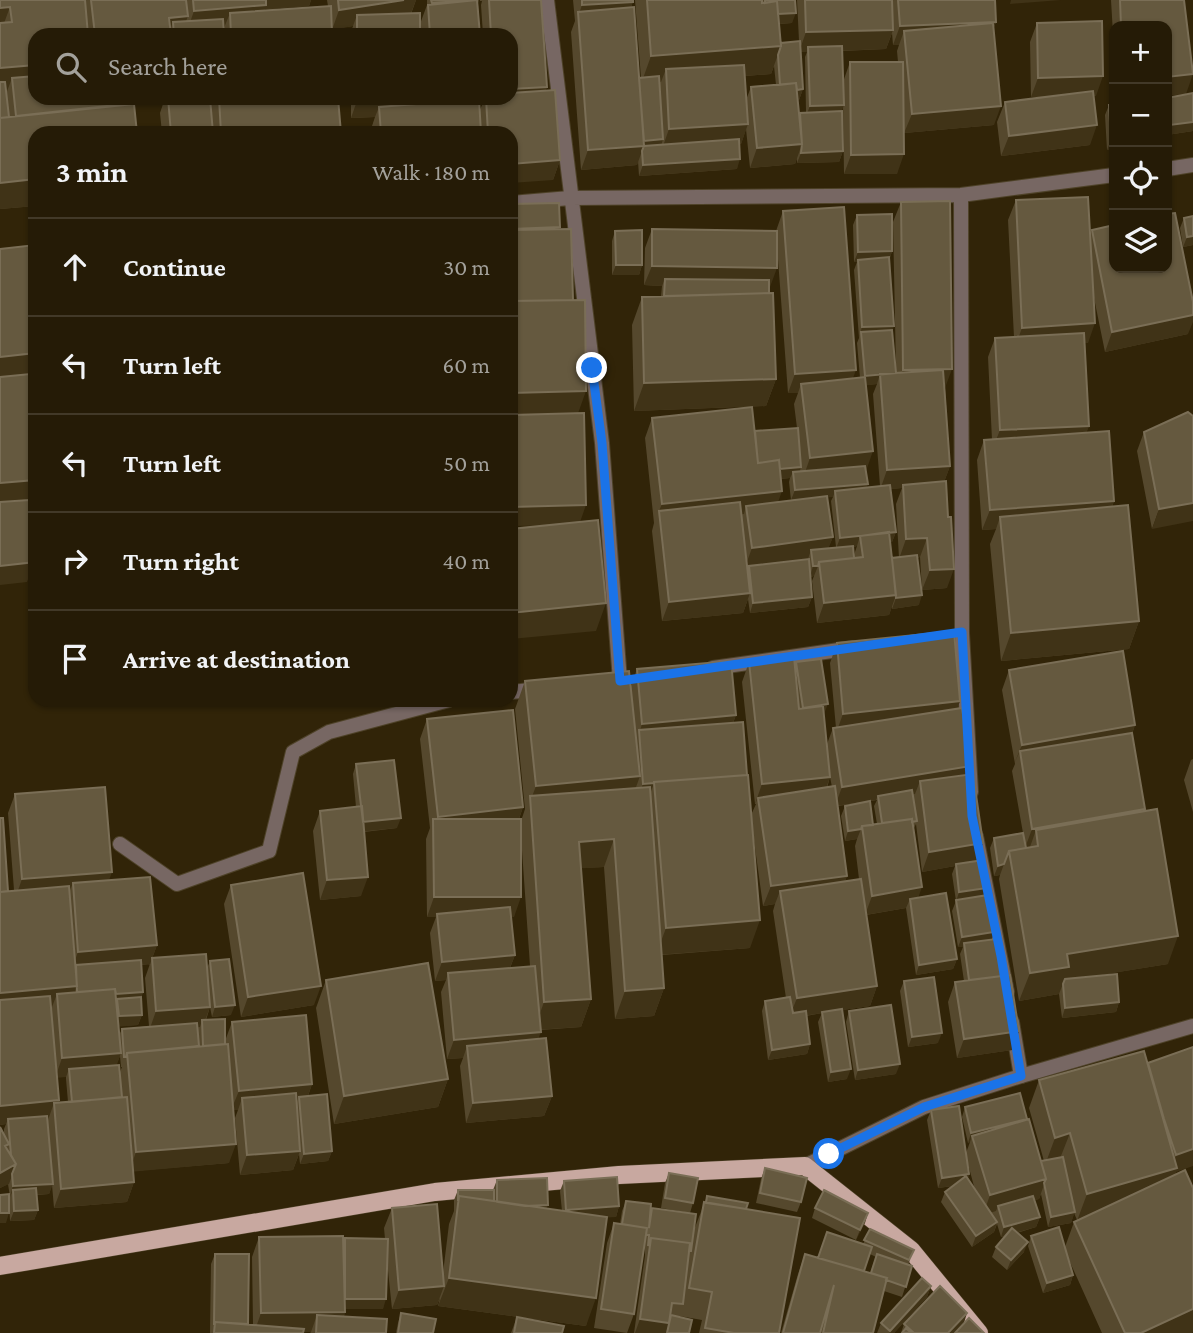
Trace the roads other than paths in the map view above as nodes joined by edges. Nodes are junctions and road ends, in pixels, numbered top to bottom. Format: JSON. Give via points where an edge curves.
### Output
{"nodes":[{"id":1,"x":547,"y":0,"type":"edge"},
{"id":2,"x":1193,"y":165,"type":"edge"},
{"id":3,"x":1172,"y":168,"type":"edge"},
{"id":4,"x":1109,"y":176,"type":"edge"},
{"id":5,"x":961,"y":195,"type":"junction"},
{"id":6,"x":570,"y":198,"type":"junction"},
{"id":7,"x":518,"y":203,"type":"edge"},
{"id":8,"x":866,"y":646,"type":"edge"},
{"id":9,"x":702,"y":669,"type":"edge"},
{"id":10,"x":620,"y":681,"type":"edge"},
{"id":11,"x":552,"y":688,"type":"edge"},
{"id":12,"x":518,"y":691,"type":"edge"},
{"id":13,"x":423,"y":707,"type":"edge"},
{"id":14,"x":120,"y":844,"type":"dead end"},
{"id":15,"x":1193,"y":1026,"type":"edge"},
{"id":16,"x":1021,"y":1076,"type":"junction"},
{"id":17,"x":806,"y":1166,"type":"junction"},
{"id":18,"x":0,"y":1266,"type":"edge"},
{"id":19,"x":979,"y":1333,"type":"edge"}],
"edges":[{"from":1,"to":6,"type":"street"},
{"from":2,"to":3,"type":"street"},
{"from":4,"to":5,"type":"street"},
{"from":5,"to":6,"type":"street"},
{"from":5,"to":16,"type":"street","via":[[955,633],[972,809]]},
{"from":6,"to":7,"type":"street"},
{"from":6,"to":10,"type":"street","via":[[602,443]]},
{"from":8,"to":9,"type":"street"},
{"from":11,"to":12,"type":"street"},
{"from":13,"to":14,"type":"street","via":[[329,732],[293,752],[269,851],[177,884]]},
{"from":15,"to":16,"type":"street"},
{"from":16,"to":17,"type":"street","via":[[924,1107]]},
{"from":17,"to":18,"type":"main road","via":[[619,1175],[435,1192]]},
{"from":17,"to":19,"type":"main road","via":[[911,1250]]}]}
